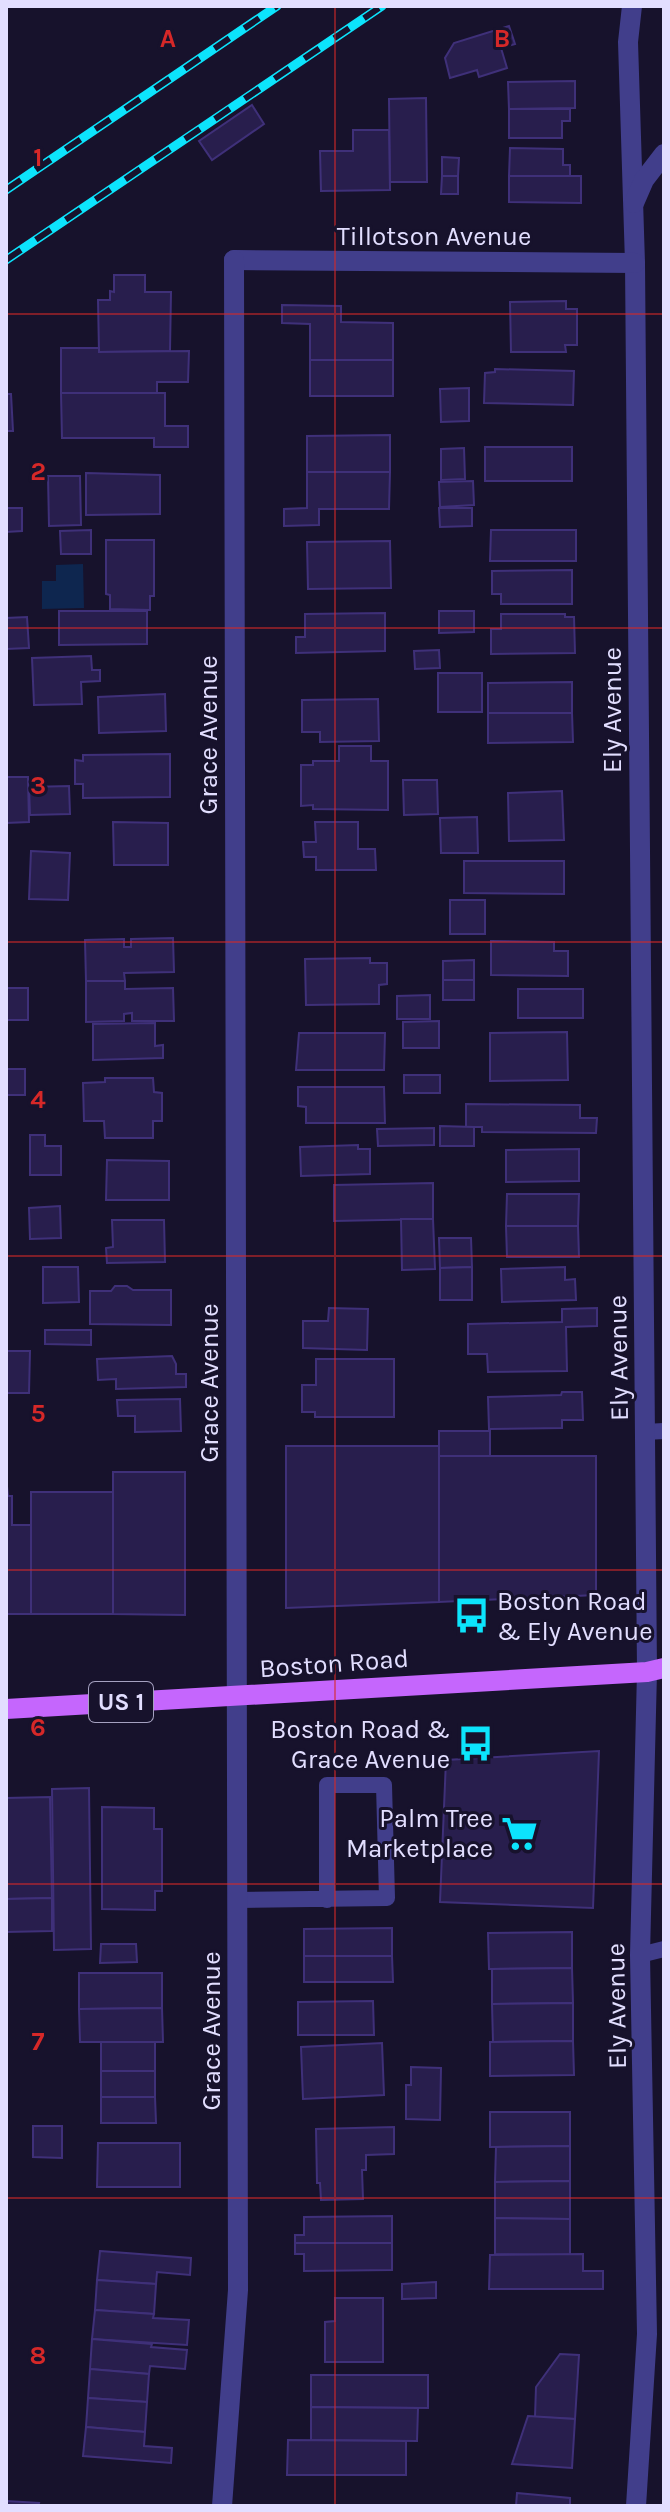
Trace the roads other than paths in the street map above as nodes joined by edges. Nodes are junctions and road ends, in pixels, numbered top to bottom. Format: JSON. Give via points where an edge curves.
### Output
{"nodes":[{"id":1,"x":632,"y":6,"type":"edge"},
{"id":2,"x":664,"y":154,"type":"edge"},
{"id":3,"x":631,"y":210,"type":"junction"},
{"id":4,"x":234,"y":260,"type":"joint"},
{"id":5,"x":635,"y":263,"type":"junction"},
{"id":6,"x":654,"y":1432,"type":"edge"},
{"id":7,"x":655,"y":1670,"type":"edge"},
{"id":8,"x":236,"y":1696,"type":"junction"},
{"id":9,"x":6,"y":1709,"type":"edge"},
{"id":10,"x":237,"y":1900,"type":"junction"},
{"id":11,"x":327,"y":1900,"type":"junction"},
{"id":12,"x":664,"y":1949,"type":"edge"},
{"id":13,"x":640,"y":1955,"type":"junction"},
{"id":14,"x":222,"y":2506,"type":"edge"},
{"id":15,"x":636,"y":2506,"type":"edge"}],
"edges":[{"from":1,"to":3,"type":"street","name":"Ely Avenue"},
{"from":2,"to":3,"type":"street","via":[[644,180]]},
{"from":3,"to":5,"type":"street","name":"Ely Avenue"},
{"from":4,"to":5,"type":"street","name":"Tillotson Avenue"},
{"from":4,"to":8,"type":"street","name":"Grace Avenue"},
{"from":5,"to":6,"type":"street","name":"Ely Avenue"},
{"from":6,"to":7,"type":"street","name":"Ely Avenue"},
{"from":7,"to":8,"type":"main road","name":"Boston Road","number":"US 1"},
{"from":7,"to":13,"type":"street","name":"Ely Avenue"},
{"from":8,"to":9,"type":"main road","name":"Boston Road","number":"US 1"},
{"from":8,"to":10,"type":"street","name":"Grace Avenue"},
{"from":10,"to":11,"type":"lane"},
{"from":10,"to":14,"type":"street","name":"Grace Avenue","via":[[238,2290]]},
{"from":11,"to":11,"type":"lane","via":[[387,1898],[384,1785],[327,1785]]},
{"from":12,"to":13,"type":"lane"},
{"from":13,"to":15,"type":"street","name":"Ely Avenue","via":[[647,2334]]}]}
